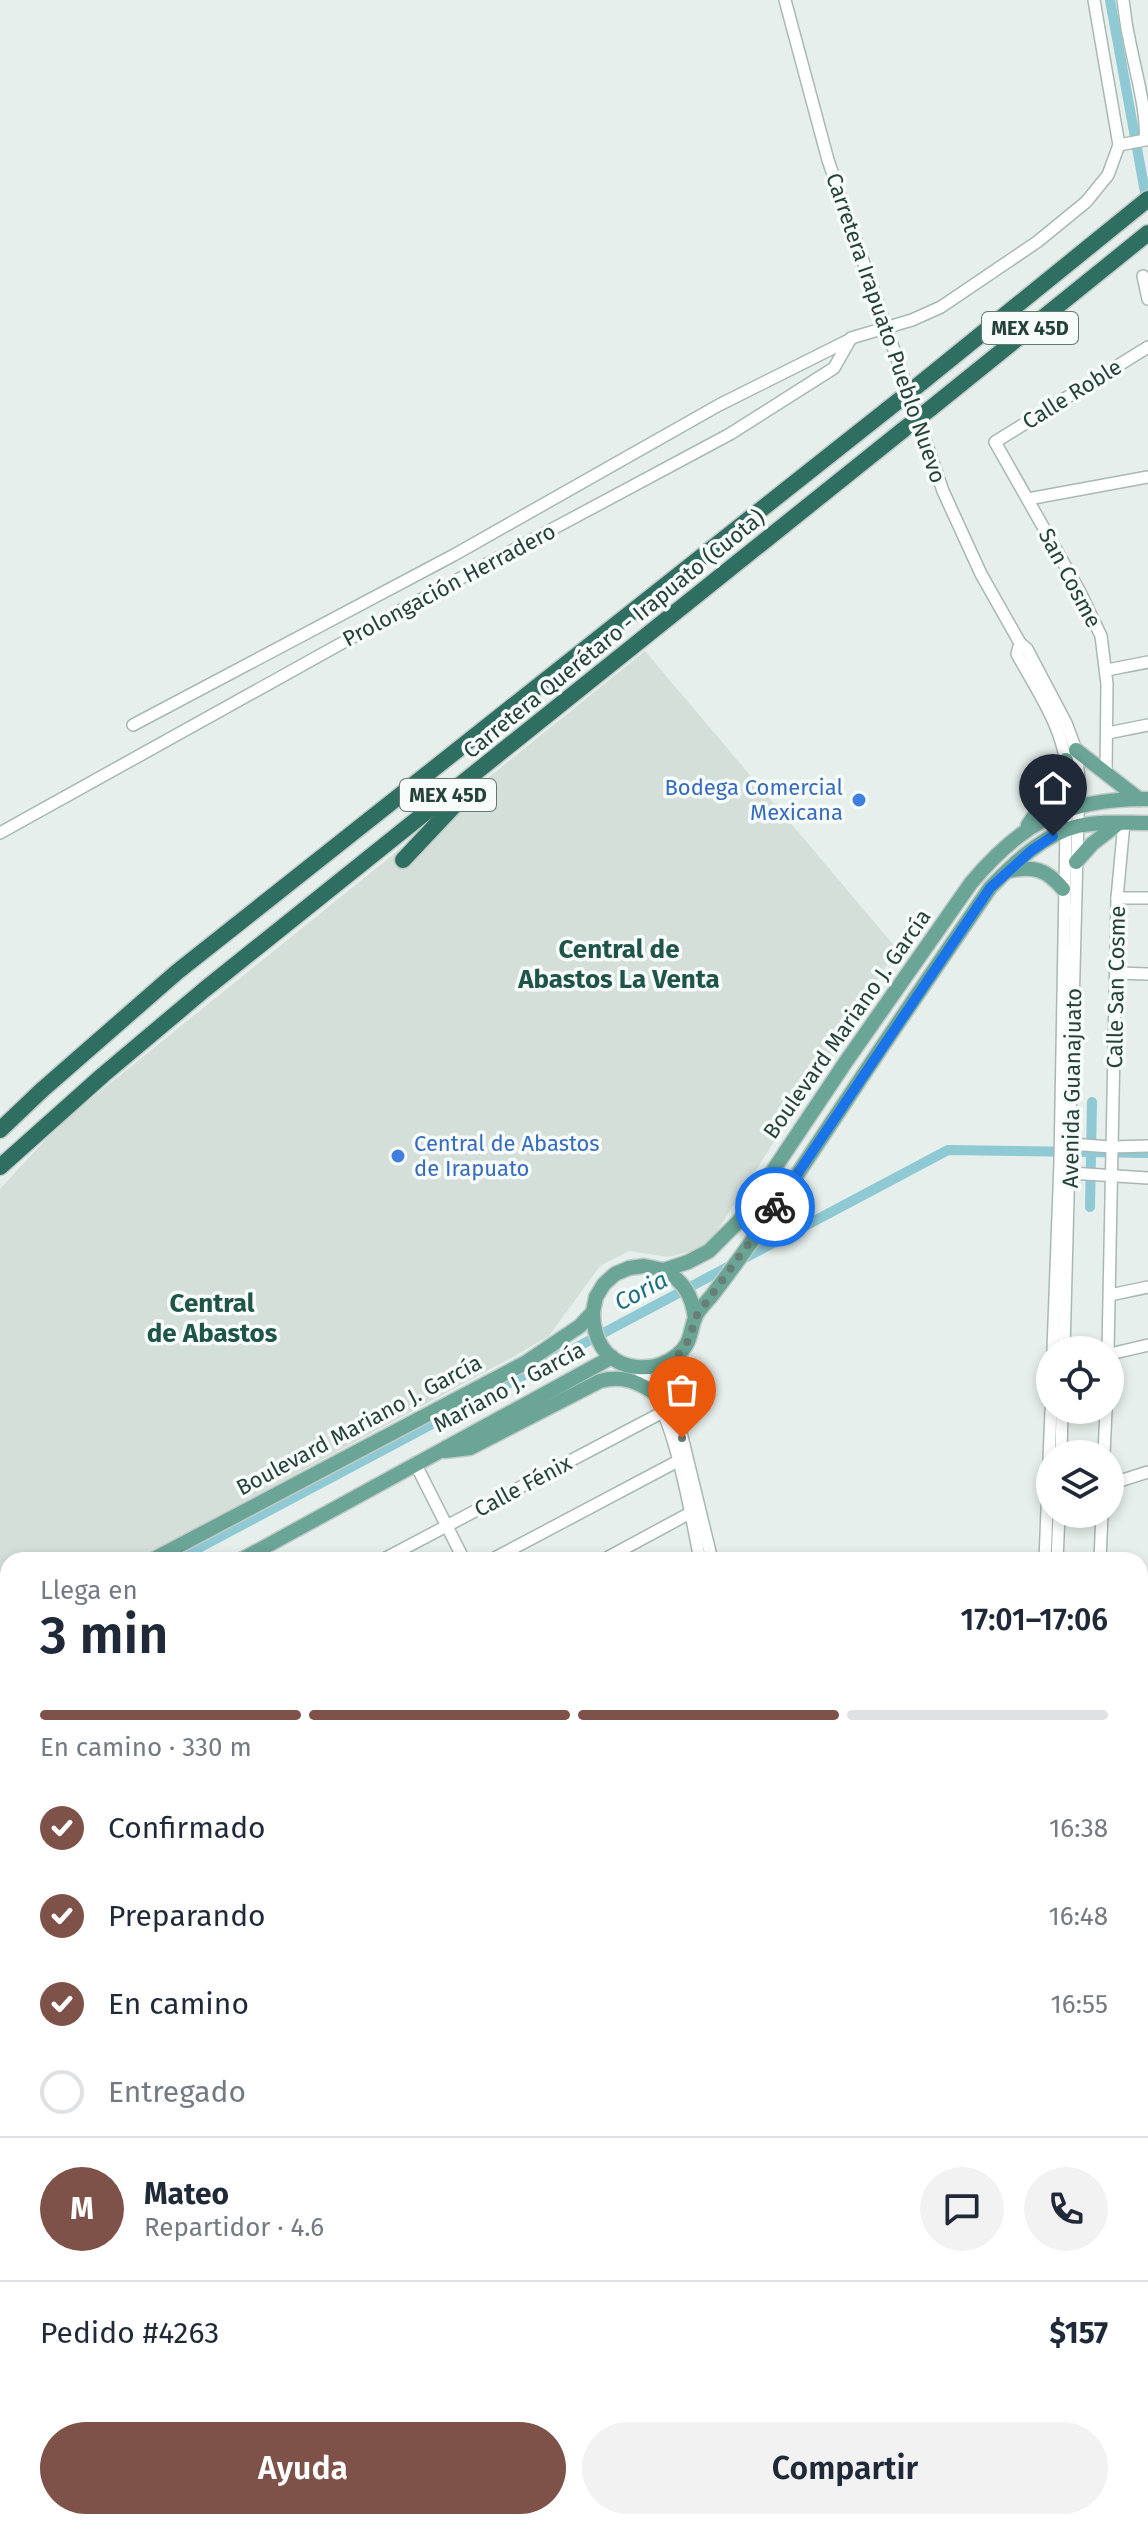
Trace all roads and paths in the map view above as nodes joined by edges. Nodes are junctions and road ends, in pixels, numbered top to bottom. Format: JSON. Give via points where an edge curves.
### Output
{"nodes":[{"id":1,"x":785,"y":0,"type":"edge"},
{"id":2,"x":1094,"y":0,"type":"edge"},
{"id":3,"x":1123,"y":0,"type":"edge"},
{"id":4,"x":1144,"y":141,"type":"edge"},
{"id":5,"x":1121,"y":145,"type":"junction"},
{"id":6,"x":1148,"y":199,"type":"edge"},
{"id":7,"x":1148,"y":233,"type":"edge"},
{"id":8,"x":1143,"y":276,"type":"dead end"},
{"id":9,"x":1148,"y":299,"type":"edge"},
{"id":10,"x":887,"y":328,"type":"junction"},
{"id":11,"x":851,"y":338,"type":"junction"},
{"id":12,"x":1148,"y":347,"type":"edge"},
{"id":13,"x":995,"y":442,"type":"joint"},
{"id":14,"x":1148,"y":477,"type":"edge"},
{"id":15,"x":1028,"y":499,"type":"junction"},
{"id":16,"x":1148,"y":662,"type":"edge"},
{"id":17,"x":1107,"y":670,"type":"junction"},
{"id":18,"x":133,"y":725,"type":"dead end"},
{"id":19,"x":1148,"y":725,"type":"edge"},
{"id":20,"x":534,"y":726,"type":"junction"},
{"id":21,"x":1108,"y":733,"type":"junction"},
{"id":22,"x":1071,"y":755,"type":"junction"},
{"id":23,"x":1106,"y":773,"type":"junction"},
{"id":24,"x":1144,"y":799,"type":"edge"},
{"id":25,"x":1073,"y":807,"type":"junction"},
{"id":26,"x":1122,"y":823,"type":"junction"},
{"id":27,"x":1148,"y":823,"type":"edge"},
{"id":28,"x":1072,"y":828,"type":"junction"},
{"id":29,"x":1023,"y":832,"type":"junction"},
{"id":30,"x":0,"y":833,"type":"edge"},
{"id":31,"x":403,"y":860,"type":"dead end"},
{"id":32,"x":1076,"y":862,"type":"junction"},
{"id":33,"x":1005,"y":872,"type":"junction"},
{"id":34,"x":1063,"y":889,"type":"junction"},
{"id":35,"x":1117,"y":898,"type":"junction"},
{"id":36,"x":1148,"y":898,"type":"edge"},
{"id":37,"x":1116,"y":973,"type":"junction"},
{"id":38,"x":1148,"y":974,"type":"edge"},
{"id":39,"x":0,"y":1130,"type":"edge"},
{"id":40,"x":1071,"y":1146,"type":"junction"},
{"id":41,"x":1148,"y":1146,"type":"edge"},
{"id":42,"x":1109,"y":1148,"type":"junction"},
{"id":43,"x":0,"y":1167,"type":"edge"},
{"id":44,"x":1071,"y":1170,"type":"junction"},
{"id":45,"x":1109,"y":1175,"type":"junction"},
{"id":46,"x":1148,"y":1178,"type":"edge"},
{"id":47,"x":670,"y":1274,"type":"junction"},
{"id":48,"x":1148,"y":1287,"type":"edge"},
{"id":49,"x":1110,"y":1295,"type":"junction"},
{"id":50,"x":694,"y":1310,"type":"junction"},
{"id":51,"x":593,"y":1320,"type":"junction"},
{"id":52,"x":1054,"y":1336,"type":"edge"},
{"id":53,"x":1065,"y":1336,"type":"edge"},
{"id":54,"x":1109,"y":1336,"type":"edge"},
{"id":55,"x":1148,"y":1345,"type":"edge"},
{"id":56,"x":1124,"y":1349,"type":"edge"},
{"id":57,"x":607,"y":1352,"type":"junction"},
{"id":58,"x":678,"y":1355,"type":"junction"},
{"id":59,"x":638,"y":1368,"type":"junction"},
{"id":60,"x":657,"y":1395,"type":"junction"},
{"id":61,"x":663,"y":1412,"type":"junction"},
{"id":62,"x":1050,"y":1424,"type":"edge"},
{"id":63,"x":433,"y":1453,"type":"junction"},
{"id":64,"x":678,"y":1461,"type":"junction"},
{"id":65,"x":415,"y":1463,"type":"junction"},
{"id":66,"x":1148,"y":1472,"type":"edge"},
{"id":67,"x":1124,"y":1480,"type":"edge"},
{"id":68,"x":690,"y":1513,"type":"junction"},
{"id":69,"x":447,"y":1526,"type":"junction"},
{"id":70,"x":1058,"y":1528,"type":"edge"},
{"id":71,"x":1101,"y":1528,"type":"edge"},
{"id":72,"x":167,"y":1552,"type":"edge"},
{"id":73,"x":255,"y":1552,"type":"edge"},
{"id":74,"x":397,"y":1552,"type":"edge"},
{"id":75,"x":460,"y":1552,"type":"edge"},
{"id":76,"x":506,"y":1552,"type":"edge"},
{"id":77,"x":618,"y":1552,"type":"edge"},
{"id":78,"x":698,"y":1552,"type":"edge"},
{"id":79,"x":710,"y":1552,"type":"edge"},
{"id":80,"x":1045,"y":1552,"type":"edge"},
{"id":81,"x":1057,"y":1552,"type":"edge"},
{"id":82,"x":1100,"y":1552,"type":"edge"}],
"edges":[{"from":1,"to":10,"type":"street","name":"Carretera Irapuato Pueblo Nuevo","via":[[828,160]]},
{"from":2,"to":5,"type":"street"},
{"from":3,"to":4,"type":"street","via":[[1145,110]]},
{"from":4,"to":5,"type":"street"},
{"from":5,"to":10,"type":"street","via":[[1108,175],[1086,202],[1037,242],[941,307]]},
{"from":6,"to":39,"type":"highway","name":"Carretera Querétaro - Irapuato (Cuota)","number":"MEX 45D","bridge":true,"via":[[177,972]]},
{"from":7,"to":20,"type":"highway","name":"Carretera Querétaro - Irapuato (Cuota)","number":"MEX 45D","bridge":true},
{"from":8,"to":9,"type":"street"},
{"from":10,"to":11,"type":"street"},
{"from":10,"to":22,"type":"street","name":"Carretera Irapuato Pueblo Nuevo","via":[[943,491],[981,574],[1066,723]]},
{"from":11,"to":18,"type":"street"},
{"from":11,"to":30,"type":"street","name":"Prolongación Herradero","via":[[834,368],[730,434]]},
{"from":12,"to":13,"type":"street","name":"Calle Roble"},
{"from":13,"to":15,"type":"street","name":"San Cosme"},
{"from":14,"to":15,"type":"street"},
{"from":15,"to":17,"type":"street","name":"San Cosme","via":[[1101,636]]},
{"from":16,"to":17,"type":"street"},
{"from":17,"to":21,"type":"street","name":"San Cosme"},
{"from":19,"to":21,"type":"street"},
{"from":20,"to":31,"type":"highway"},
{"from":20,"to":43,"type":"highway","name":"Carretera Querétaro - Irapuato (Cuota)","number":"MEX 45D","via":[[204,990]]},
{"from":21,"to":23,"type":"street","name":"San Cosme"},
{"from":22,"to":23,"type":"main road"},
{"from":22,"to":25,"type":"street","name":"Carretera Irapuato Pueblo Nuevo"},
{"from":22,"to":29,"type":"main road"},
{"from":23,"to":24,"type":"main road"},
{"from":24,"to":25,"type":"main road","name":"Boulevard Mariano J. García"},
{"from":25,"to":28,"type":"street","name":"Carretera Irapuato Pueblo Nuevo"},
{"from":25,"to":29,"type":"main road","name":"Boulevard Mariano J. García"},
{"from":26,"to":27,"type":"main road","name":"Boulevard Mariano J. García"},
{"from":26,"to":28,"type":"main road","name":"Boulevard Mariano J. García"},
{"from":26,"to":32,"type":"main road"},
{"from":26,"to":35,"type":"street","name":"Calle San Cosme"},
{"from":28,"to":32,"type":"street","name":"Avenida Guanajuato"},
{"from":28,"to":33,"type":"main road","name":"Boulevard Mariano J. García"},
{"from":28,"to":34,"type":"street","name":"Avenida Guanajuato"},
{"from":29,"to":47,"type":"main road","name":"Boulevard Mariano J. García","via":[[971,883],[740,1220],[709,1251]]},
{"from":32,"to":40,"type":"street","name":"Avenida Guanajuato"},
{"from":33,"to":34,"type":"main road","via":[[1024,867],[1045,871]]},
{"from":33,"to":50,"type":"main road","name":"Boulevard Mariano J. García","via":[[755,1238],[723,1282]]},
{"from":34,"to":40,"type":"street","name":"Avenida Guanajuato"},
{"from":35,"to":36,"type":"street"},
{"from":35,"to":37,"type":"street","name":"Calle San Cosme"},
{"from":37,"to":38,"type":"street"},
{"from":37,"to":42,"type":"street","name":"Calle San Cosme"},
{"from":40,"to":42,"type":"street"},
{"from":40,"to":44,"type":"street","name":"Avenida Guanajuato"},
{"from":41,"to":42,"type":"street"},
{"from":42,"to":45,"type":"street","name":"Calle San Cosme"},
{"from":44,"to":45,"type":"street"},
{"from":44,"to":52,"type":"street","name":"Avenida Guanajuato"},
{"from":44,"to":53,"type":"street","name":"Avenida Guanajuato"},
{"from":45,"to":46,"type":"street"},
{"from":45,"to":49,"type":"street","name":"Calle San Cosme"},
{"from":47,"to":50,"type":"main road","via":[[687,1289]]},
{"from":47,"to":51,"type":"main road","name":"Boulevard Mariano J. García","via":[[644,1266],[615,1274],[596,1297]]},
{"from":48,"to":49,"type":"street"},
{"from":49,"to":54,"type":"street","name":"Calle San Cosme"},
{"from":50,"to":58,"type":"main road","via":[[690,1338]]},
{"from":51,"to":57,"type":"main road"},
{"from":51,"to":72,"type":"main road","name":"Boulevard Mariano J. García","via":[[525,1363]]},
{"from":55,"to":56,"type":"street"},
{"from":57,"to":59,"type":"main road","name":"Mariano J. García"},
{"from":57,"to":63,"type":"main road","name":"Mariano J. García","via":[[558,1388]]},
{"from":58,"to":59,"type":"main road"},
{"from":58,"to":79,"type":"street","via":[[672,1375],[675,1408]]},
{"from":59,"to":60,"type":"street"},
{"from":60,"to":61,"type":"street"},
{"from":60,"to":63,"type":"main road","via":[[629,1380],[600,1381],[470,1448]]},
{"from":61,"to":64,"type":"street"},
{"from":61,"to":69,"type":"street","name":"Calle Fénix"},
{"from":62,"to":80,"type":"street"},
{"from":63,"to":65,"type":"main road","name":"Mariano J. García"},
{"from":64,"to":68,"type":"street"},
{"from":64,"to":76,"type":"street"},
{"from":65,"to":69,"type":"street"},
{"from":65,"to":73,"type":"main road","name":"Mariano J. García"},
{"from":66,"to":67,"type":"street"},
{"from":68,"to":77,"type":"street"},
{"from":68,"to":78,"type":"street"},
{"from":69,"to":74,"type":"street","name":"Calle Fénix"},
{"from":69,"to":75,"type":"street"},
{"from":70,"to":81,"type":"street"},
{"from":71,"to":82,"type":"street"}]}
